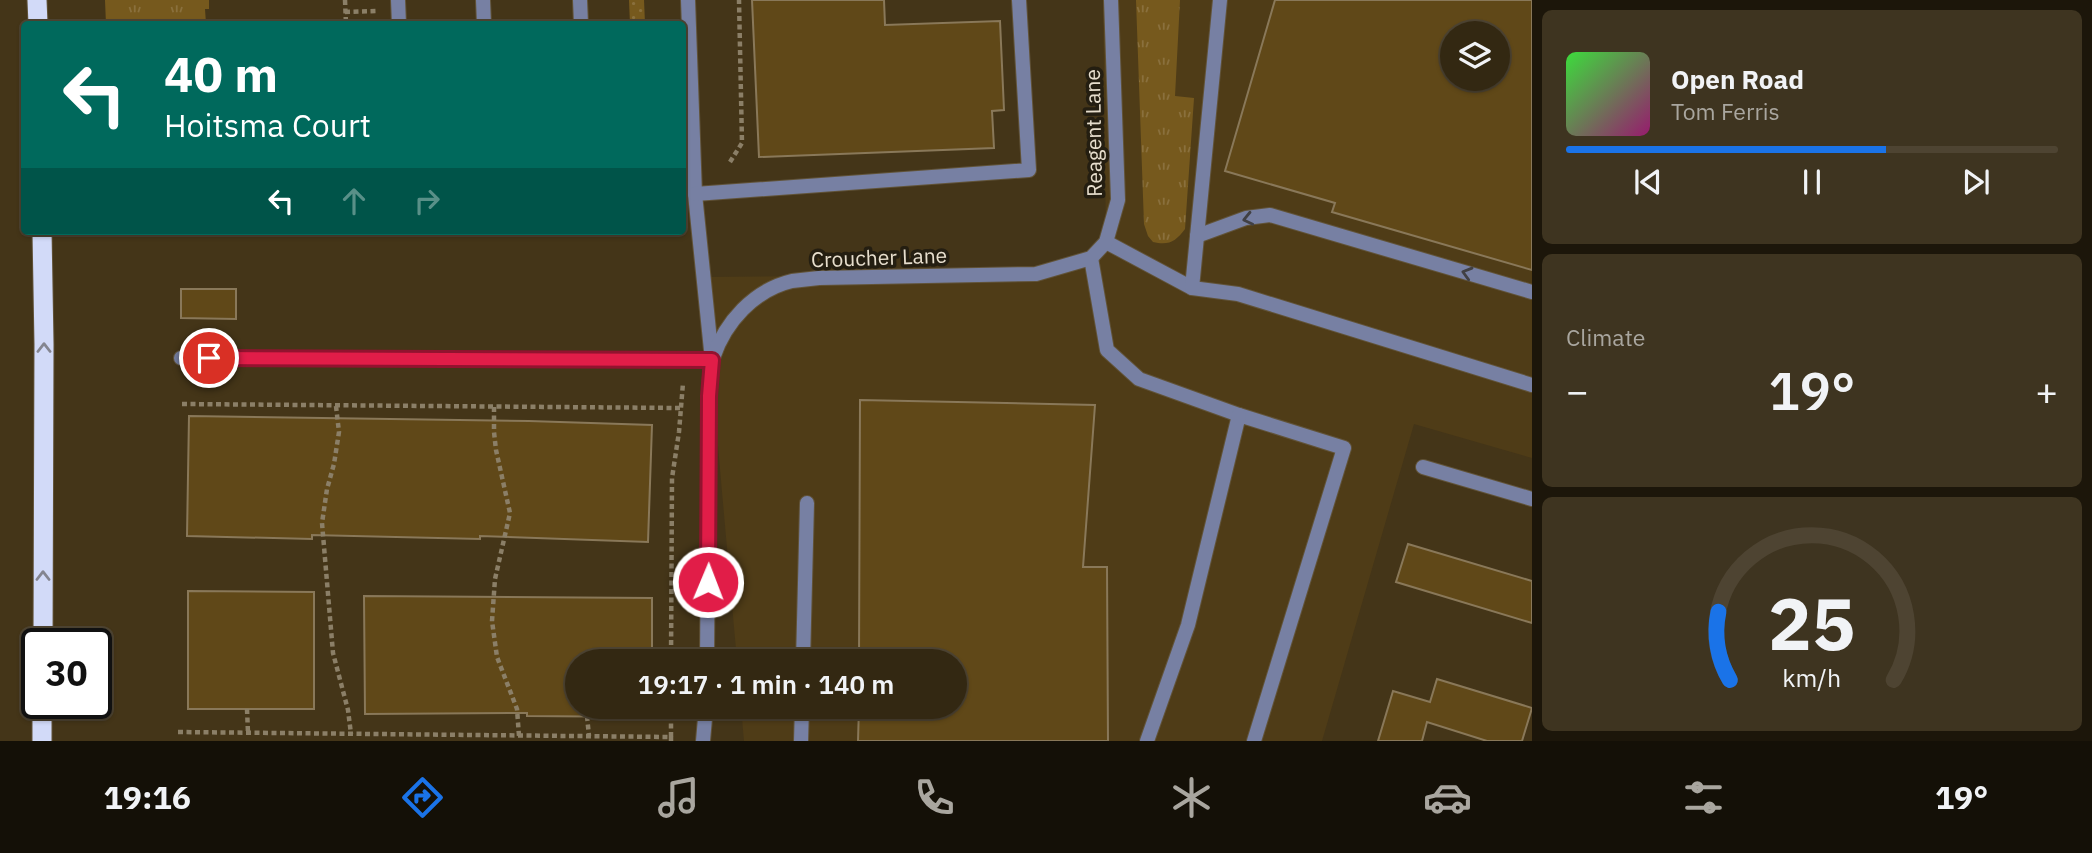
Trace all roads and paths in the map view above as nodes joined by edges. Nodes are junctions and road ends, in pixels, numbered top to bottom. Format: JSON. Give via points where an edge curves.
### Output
{"nodes":[{"id":1,"x":37,"y":0,"type":"edge"},
{"id":2,"x":345,"y":0,"type":"edge"},
{"id":3,"x":398,"y":0,"type":"edge"},
{"id":4,"x":483,"y":0,"type":"edge"},
{"id":5,"x":580,"y":0,"type":"edge"},
{"id":6,"x":688,"y":0,"type":"edge"},
{"id":7,"x":739,"y":0,"type":"edge"},
{"id":8,"x":1019,"y":0,"type":"edge"},
{"id":9,"x":1111,"y":0,"type":"edge"},
{"id":10,"x":1220,"y":0,"type":"edge"},
{"id":11,"x":38,"y":21,"type":"edge"},
{"id":12,"x":346,"y":21,"type":"edge"},
{"id":13,"x":399,"y":21,"type":"edge"},
{"id":14,"x":484,"y":21,"type":"edge"},
{"id":15,"x":582,"y":21,"type":"edge"},
{"id":16,"x":730,"y":162,"type":"dead end"},
{"id":17,"x":695,"y":194,"type":"junction"},
{"id":18,"x":42,"y":235,"type":"edge"},
{"id":19,"x":1197,"y":236,"type":"junction"},
{"id":20,"x":1106,"y":242,"type":"junction"},
{"id":21,"x":1091,"y":258,"type":"junction"},
{"id":22,"x":1192,"y":288,"type":"junction"},
{"id":23,"x":1532,"y":292,"type":"edge"},
{"id":24,"x":181,"y":358,"type":"dead end"},
{"id":25,"x":712,"y":360,"type":"junction"},
{"id":26,"x":684,"y":379,"type":"dead end"},
{"id":27,"x":1532,"y":384,"type":"edge"},
{"id":28,"x":182,"y":404,"type":"dead end"},
{"id":29,"x":336,"y":406,"type":"junction"},
{"id":30,"x":494,"y":407,"type":"junction"},
{"id":31,"x":680,"y":408,"type":"junction"},
{"id":32,"x":1239,"y":415,"type":"junction"},
{"id":33,"x":1423,"y":467,"type":"dead end"},
{"id":34,"x":1532,"y":499,"type":"edge"},
{"id":35,"x":807,"y":503,"type":"dead end"},
{"id":36,"x":43,"y":628,"type":"edge"},
{"id":37,"x":671,"y":649,"type":"edge"},
{"id":38,"x":707,"y":649,"type":"edge"},
{"id":39,"x":803,"y":649,"type":"edge"},
{"id":40,"x":247,"y":709,"type":"dead end"},
{"id":41,"x":42,"y":719,"type":"edge"},
{"id":42,"x":587,"y":719,"type":"edge"},
{"id":43,"x":671,"y":719,"type":"edge"},
{"id":44,"x":705,"y":719,"type":"edge"},
{"id":45,"x":802,"y":719,"type":"edge"},
{"id":46,"x":178,"y":732,"type":"dead end"},
{"id":47,"x":248,"y":733,"type":"junction"},
{"id":48,"x":351,"y":734,"type":"junction"},
{"id":49,"x":519,"y":736,"type":"junction"},
{"id":50,"x":589,"y":736,"type":"junction"},
{"id":51,"x":671,"y":739,"type":"edge"},
{"id":52,"x":42,"y":741,"type":"edge"},
{"id":53,"x":702,"y":741,"type":"edge"},
{"id":54,"x":801,"y":741,"type":"edge"},
{"id":55,"x":1147,"y":741,"type":"edge"},
{"id":56,"x":1254,"y":741,"type":"edge"}],
"edges":[{"from":1,"to":11,"type":"highway"},
{"from":2,"to":12,"type":"path"},
{"from":3,"to":13,"type":"street"},
{"from":4,"to":14,"type":"street"},
{"from":5,"to":15,"type":"street"},
{"from":6,"to":17,"type":"street"},
{"from":7,"to":16,"type":"path","via":[[742,143]]},
{"from":8,"to":17,"type":"street","via":[[1029,170]]},
{"from":9,"to":20,"type":"street","name":"Reagent Lane","via":[[1118,200]]},
{"from":10,"to":19,"type":"street"},
{"from":17,"to":25,"type":"street"},
{"from":36,"to":18,"type":"highway","one_way":true},
{"from":19,"to":22,"type":"street"},
{"from":23,"to":19,"type":"street","one_way":true,"via":[[1270,215],[1246,218]]},
{"from":20,"to":21,"type":"street","name":"Reagent Lane"},
{"from":20,"to":22,"type":"street"},
{"from":21,"to":25,"type":"street","name":"Croucher Lane","via":[[1036,274],[790,282],[760,294],[743,308],[725,331]]},
{"from":21,"to":32,"type":"street","via":[[1107,350],[1139,379]]},
{"from":22,"to":27,"type":"street","via":[[1238,294]]},
{"from":24,"to":25,"type":"street"},
{"from":25,"to":38,"type":"street","name":"Croucher Lane"},
{"from":26,"to":31,"type":"path"},
{"from":28,"to":29,"type":"path"},
{"from":29,"to":30,"type":"path"},
{"from":29,"to":48,"type":"path","via":[[339,432],[322,523],[333,653]]},
{"from":30,"to":31,"type":"path"},
{"from":30,"to":49,"type":"path","via":[[496,450],[510,513],[495,579],[492,621],[497,657],[517,709]]},
{"from":31,"to":37,"type":"path","via":[[672,478]]},
{"from":32,"to":55,"type":"street","via":[[1188,625]]},
{"from":32,"to":56,"type":"street","via":[[1344,448]]},
{"from":33,"to":34,"type":"street"},
{"from":35,"to":39,"type":"street"},
{"from":40,"to":47,"type":"path"},
{"from":41,"to":52,"type":"highway"},
{"from":42,"to":50,"type":"path"},
{"from":43,"to":51,"type":"path"},
{"from":44,"to":53,"type":"street"},
{"from":45,"to":54,"type":"street"},
{"from":46,"to":47,"type":"path"},
{"from":47,"to":48,"type":"path"},
{"from":48,"to":49,"type":"path"},
{"from":49,"to":50,"type":"path"},
{"from":50,"to":51,"type":"path"}]}
